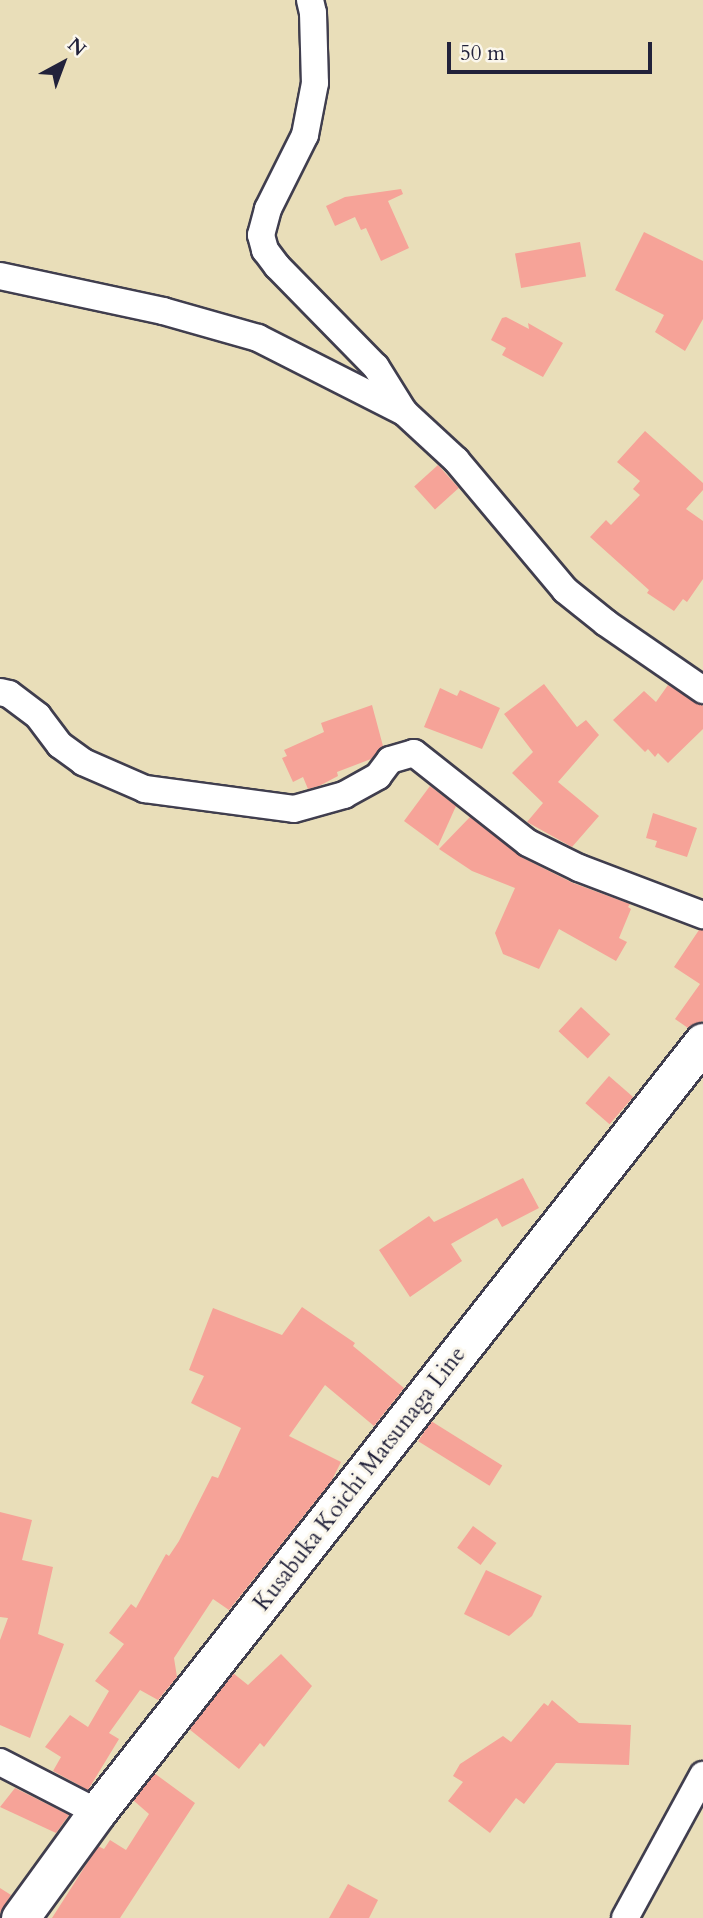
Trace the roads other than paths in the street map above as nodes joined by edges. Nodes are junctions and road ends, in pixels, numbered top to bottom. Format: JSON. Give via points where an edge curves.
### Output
{"nodes":[{"id":1,"x":310,"y":0,"type":"edge"},
{"id":2,"x":0,"y":276,"type":"edge"},
{"id":3,"x":404,"y":412,"type":"junction"},
{"id":4,"x":703,"y":690,"type":"edge"},
{"id":5,"x":0,"y":692,"type":"edge"},
{"id":6,"x":703,"y":915,"type":"edge"},
{"id":7,"x":703,"y":1042,"type":"edge"},
{"id":8,"x":0,"y":1762,"type":"edge"},
{"id":9,"x":703,"y":1775,"type":"edge"},
{"id":10,"x":97,"y":1812,"type":"junction"},
{"id":11,"x":20,"y":1918,"type":"edge"},
{"id":12,"x":625,"y":1918,"type":"edge"}],
"edges":[{"from":1,"to":3,"type":"street","via":[[315,83],[304,135],[268,209],[261,235],[277,266],[376,367]]},
{"from":2,"to":3,"type":"street","via":[[163,311],[258,338]]},
{"from":3,"to":4,"type":"street","via":[[456,460],[565,590]]},
{"from":5,"to":6,"type":"street","via":[[38,716],[60,745],[83,762],[145,789],[294,809],[344,795],[378,776],[390,760],[414,753],[528,843],[579,868]]},
{"from":7,"to":10,"type":"main road","name":"Kusabuka Koichi Matsunaga Line"},
{"from":8,"to":10,"type":"street"},
{"from":9,"to":12,"type":"street"},
{"from":10,"to":11,"type":"main road","name":"Kusabuka Koichi Matsunaga Line"}]}
